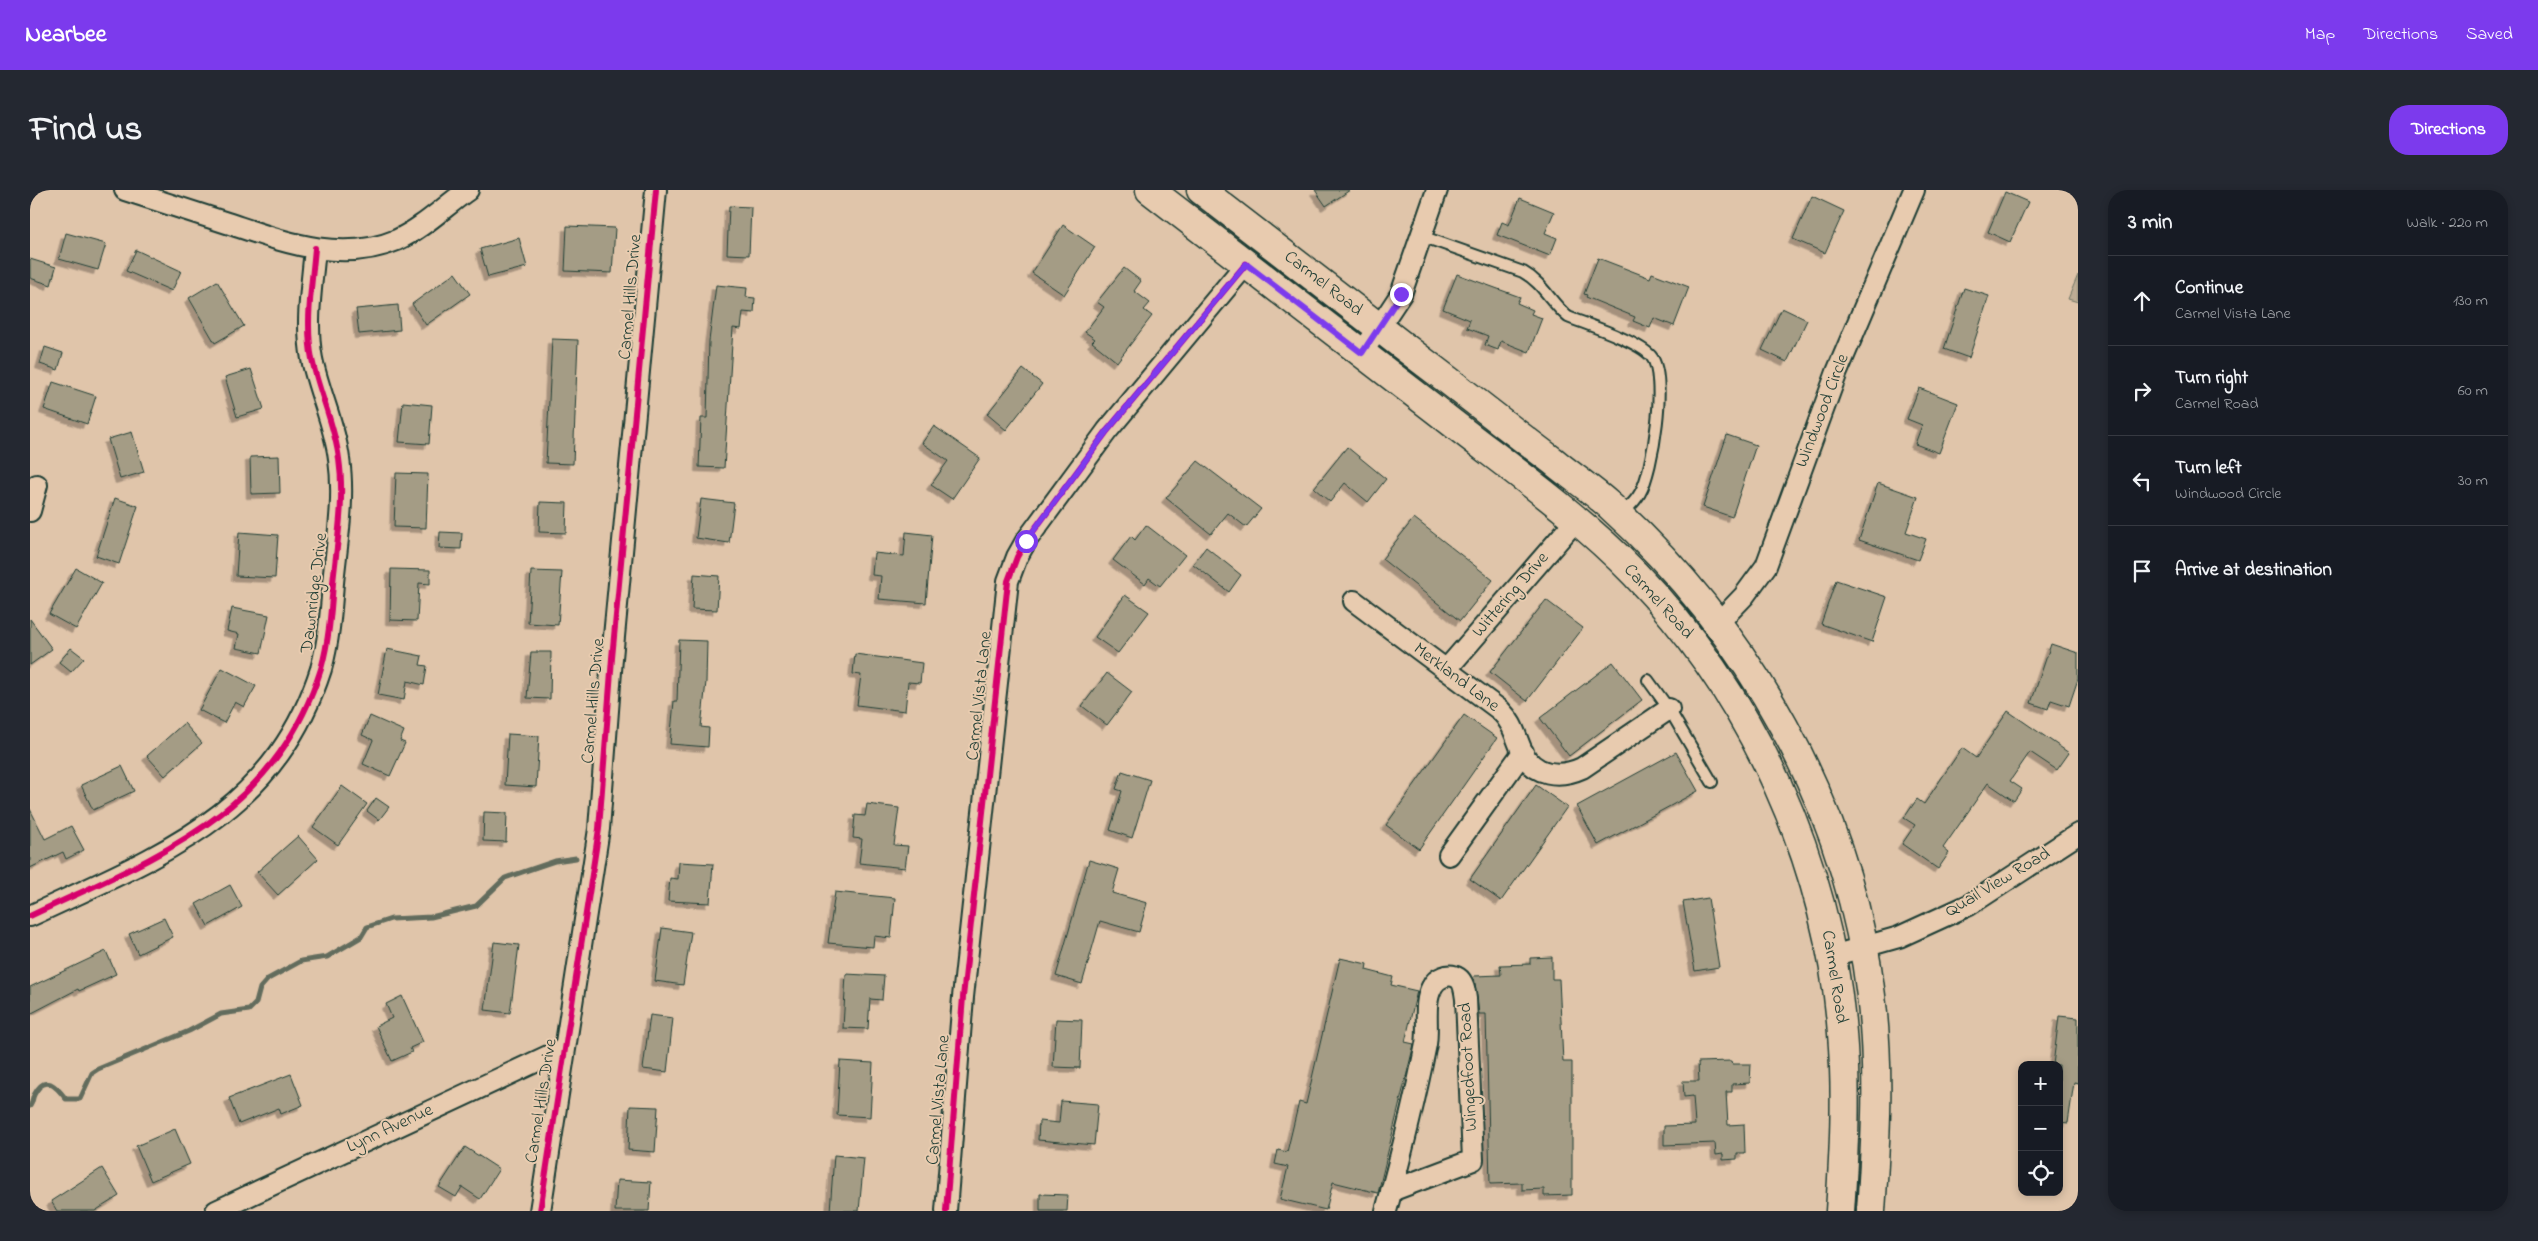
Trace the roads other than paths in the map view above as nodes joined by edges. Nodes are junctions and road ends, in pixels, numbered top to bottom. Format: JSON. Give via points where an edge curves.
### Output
{"nodes":[{"id":1,"x":125,"y":190,"type":"edge"},
{"id":2,"x":468,"y":190,"type":"edge"},
{"id":3,"x":656,"y":190,"type":"edge"},
{"id":4,"x":1150,"y":190,"type":"edge"},
{"id":5,"x":1201,"y":190,"type":"edge"},
{"id":6,"x":1437,"y":190,"type":"edge"},
{"id":7,"x":1914,"y":190,"type":"edge"},
{"id":8,"x":1421,"y":236,"type":"junction"},
{"id":9,"x":315,"y":248,"type":"junction"},
{"id":10,"x":1246,"y":264,"type":"junction"},
{"id":11,"x":1380,"y":328,"type":"junction"},
{"id":12,"x":1362,"y":353,"type":"junction"},
{"id":13,"x":37,"y":485,"type":"dead end"},
{"id":14,"x":30,"y":511,"type":"edge"},
{"id":15,"x":1620,"y":516,"type":"junction"},
{"id":16,"x":1576,"y":520,"type":"junction"},
{"id":17,"x":1354,"y":601,"type":"dead end"},
{"id":18,"x":1718,"y":623,"type":"junction"},
{"id":19,"x":1446,"y":670,"type":"junction"},
{"id":20,"x":1648,"y":680,"type":"dead end"},
{"id":21,"x":1669,"y":709,"type":"junction"},
{"id":22,"x":1523,"y":752,"type":"junction"},
{"id":23,"x":1712,"y":782,"type":"dead end"},
{"id":24,"x":2078,"y":834,"type":"edge"},
{"id":25,"x":1449,"y":855,"type":"dead end"},
{"id":26,"x":30,"y":916,"type":"edge"},
{"id":27,"x":1863,"y":949,"type":"junction"},
{"id":28,"x":1832,"y":956,"type":"junction"},
{"id":29,"x":565,"y":1048,"type":"junction"},
{"id":30,"x":1391,"y":1191,"type":"junction"},
{"id":31,"x":216,"y":1211,"type":"edge"},
{"id":32,"x":540,"y":1211,"type":"edge"},
{"id":33,"x":946,"y":1211,"type":"edge"},
{"id":34,"x":1386,"y":1211,"type":"edge"},
{"id":35,"x":1840,"y":1211,"type":"edge"},
{"id":36,"x":1872,"y":1211,"type":"edge"}],
"edges":[{"from":1,"to":9,"type":"street"},
{"from":2,"to":9,"type":"street","via":[[397,240],[366,250]]},
{"from":3,"to":29,"type":"street","name":"Carmel Hills Drive","via":[[599,829]]},
{"from":4,"to":10,"type":"main road","name":"Carmel Road"},
{"from":5,"to":11,"type":"main road","name":"Carmel Road"},
{"from":6,"to":8,"type":"street"},
{"from":7,"to":18,"type":"street","name":"Windwood Circle","via":[[1837,372],[1766,566]]},
{"from":8,"to":11,"type":"street","via":[[1401,294]]},
{"from":8,"to":15,"type":"lane","via":[[1523,272],[1534,278],[1568,318],[1640,347],[1652,356],[1660,388],[1652,450],[1640,493]]},
{"from":9,"to":26,"type":"street","name":"Dawnridge Drive","via":[[309,332],[312,360],[339,459],[341,493],[329,630],[308,705],[266,772],[229,809],[168,850]]},
{"from":10,"to":12,"type":"main road","name":"Carmel Road"},
{"from":10,"to":33,"type":"street","name":"Carmel Vista Lane","via":[[1095,447],[1026,541],[1008,581],[963,997]]},
{"from":11,"to":12,"type":"street"},
{"from":11,"to":15,"type":"main road","name":"Carmel Road"},
{"from":12,"to":16,"type":"main road","name":"Carmel Road"},
{"from":13,"to":14,"type":"street"},
{"from":15,"to":18,"type":"main road","name":"Carmel Road","via":[[1686,584]]},
{"from":16,"to":19,"type":"street","name":"Wittering Drive"},
{"from":16,"to":28,"type":"main road","name":"Carmel Road","via":[[1634,574],[1694,642],[1753,736],[1774,774],[1809,864]]},
{"from":17,"to":19,"type":"street","name":"Merkland Lane"},
{"from":18,"to":27,"type":"main road","name":"Carmel Road","via":[[1765,693],[1806,769],[1839,852]]},
{"from":19,"to":22,"type":"street","name":"Merkland Lane","via":[[1507,717]]},
{"from":20,"to":21,"type":"lane"},
{"from":21,"to":22,"type":"street","name":"Merkland Lane","via":[[1570,774],[1542,772]]},
{"from":21,"to":23,"type":"lane"},
{"from":22,"to":25,"type":"street"},
{"from":24,"to":27,"type":"street","name":"Quail View Road","via":[[1969,905],[1899,937]]},
{"from":27,"to":28,"type":"street","name":"Quail View Road"},
{"from":27,"to":36,"type":"main road","name":"Carmel Road","via":[[1871,994],[1877,1091]]},
{"from":28,"to":35,"type":"main road","name":"Carmel Road","via":[[1844,1068]]},
{"from":29,"to":31,"type":"street","name":"Lynn Avenue"},
{"from":29,"to":32,"type":"street","name":"Carmel Hills Drive"},
{"from":30,"to":30,"type":"street","name":"Wingedfoot Road","via":[[1416,1094],[1432,986],[1441,977],[1458,978],[1466,999],[1473,1160]]},
{"from":30,"to":34,"type":"street","name":"Wingedfoot Road"}]}
